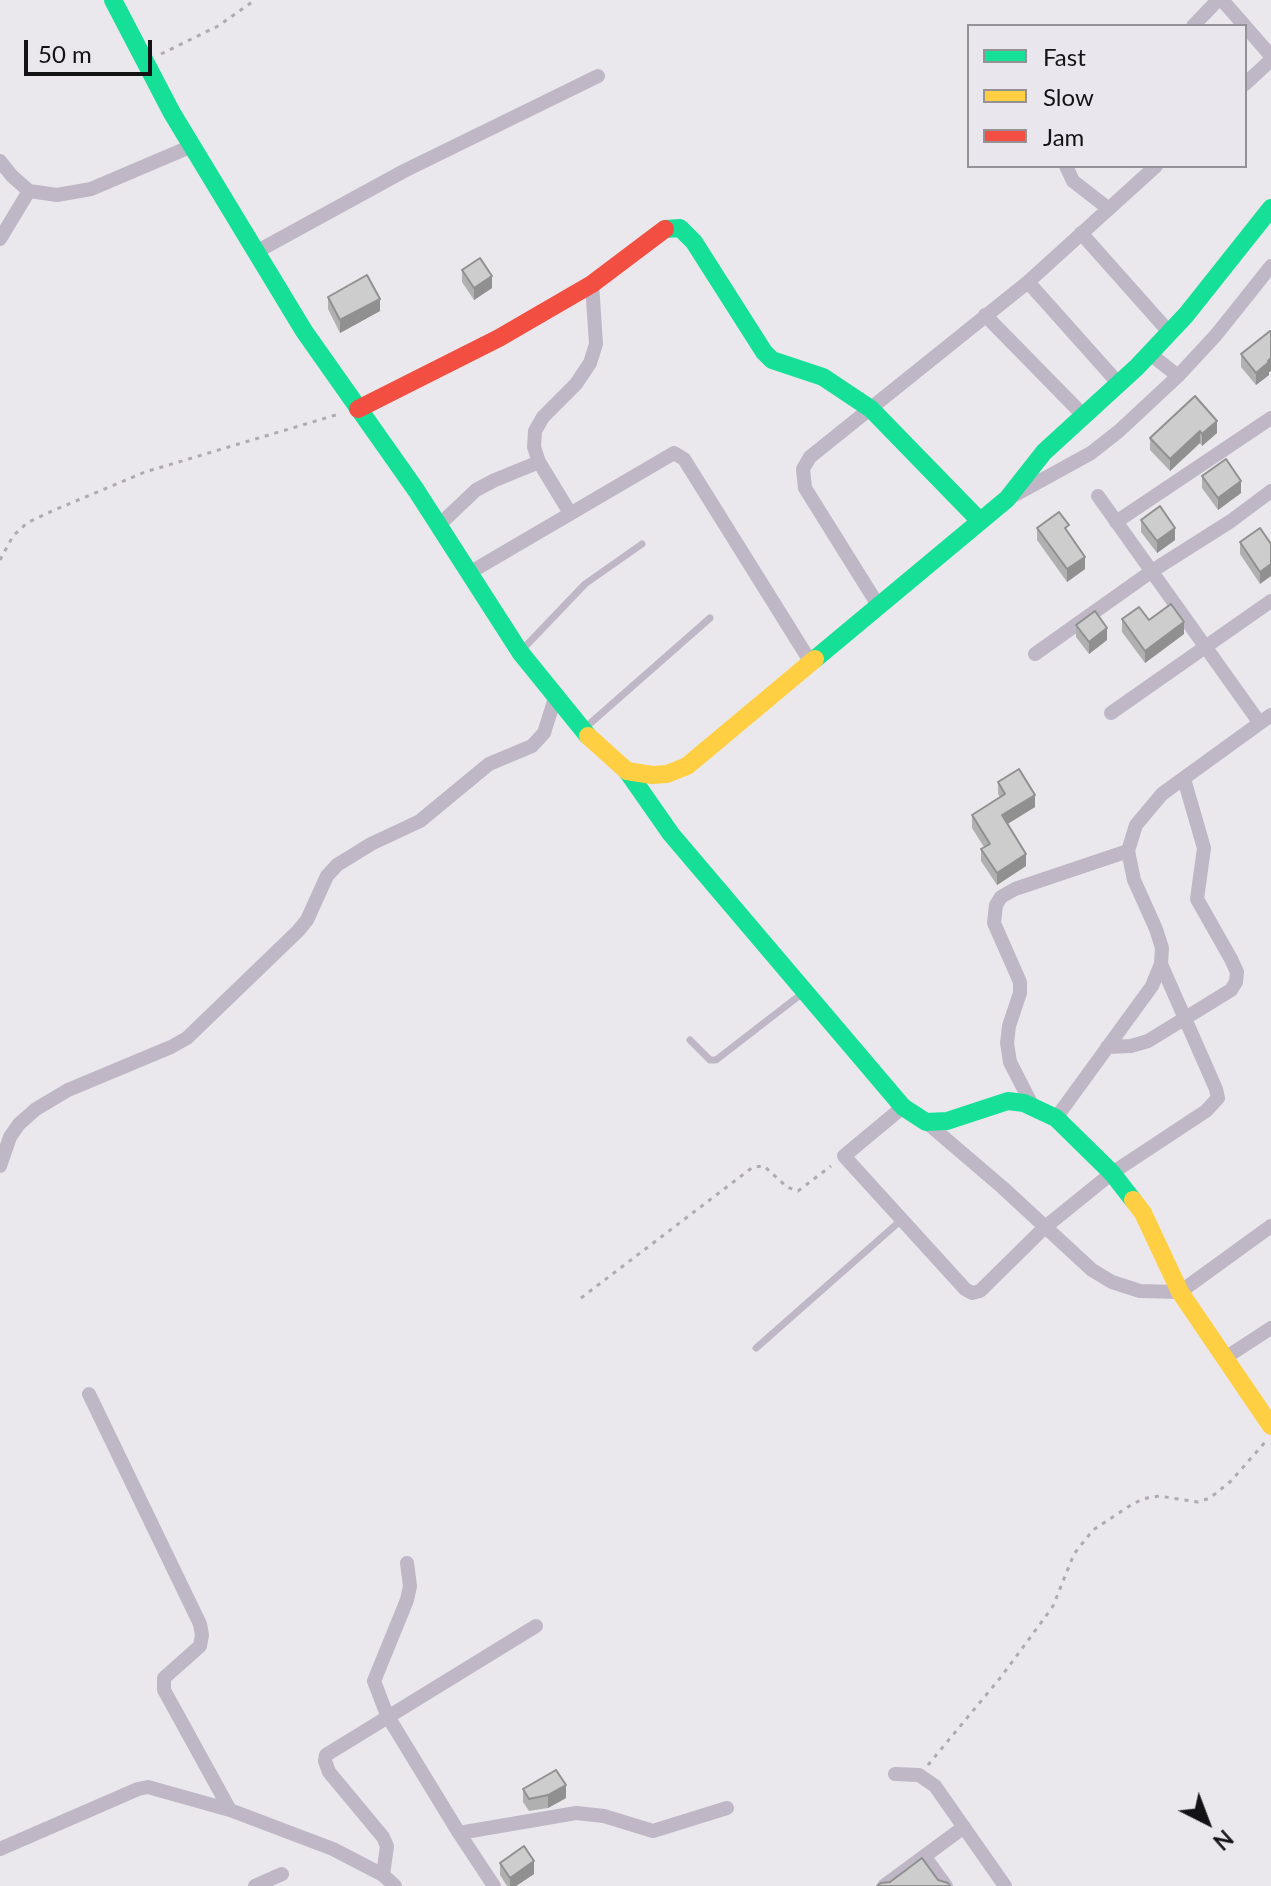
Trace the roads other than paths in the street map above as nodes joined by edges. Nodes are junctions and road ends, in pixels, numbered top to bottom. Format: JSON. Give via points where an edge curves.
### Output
{"nodes":[{"id":1,"x":113,"y":0,"type":"edge"},
{"id":2,"x":1220,"y":0,"type":"edge"},
{"id":3,"x":1195,"y":24,"type":"edge"},
{"id":4,"x":1243,"y":24,"type":"edge"},
{"id":5,"x":1247,"y":28,"type":"edge"},
{"id":6,"x":1271,"y":58,"type":"edge"},
{"id":7,"x":598,"y":76,"type":"dead end"},
{"id":8,"x":1247,"y":82,"type":"edge"},
{"id":9,"x":192,"y":146,"type":"junction"},
{"id":10,"x":0,"y":161,"type":"edge"},
{"id":11,"x":1067,"y":168,"type":"edge"},
{"id":12,"x":1154,"y":168,"type":"edge"},
{"id":13,"x":29,"y":191,"type":"junction"},
{"id":14,"x":1271,"y":208,"type":"edge"},
{"id":15,"x":1109,"y":209,"type":"junction"},
{"id":16,"x":1081,"y":233,"type":"junction"},
{"id":17,"x":0,"y":239,"type":"edge"},
{"id":18,"x":256,"y":252,"type":"junction"},
{"id":19,"x":1271,"y":266,"type":"edge"},
{"id":20,"x":1028,"y":282,"type":"junction"},
{"id":21,"x":592,"y":284,"type":"junction"},
{"id":22,"x":985,"y":315,"type":"junction"},
{"id":23,"x":1169,"y":332,"type":"junction"},
{"id":24,"x":1149,"y":353,"type":"junction"},
{"id":25,"x":1178,"y":376,"type":"junction"},
{"id":26,"x":1119,"y":384,"type":"junction"},
{"id":27,"x":358,"y":409,"type":"junction"},
{"id":28,"x":871,"y":409,"type":"junction"},
{"id":29,"x":1084,"y":416,"type":"junction"},
{"id":30,"x":1271,"y":418,"type":"edge"},
{"id":31,"x":539,"y":462,"type":"junction"},
{"id":32,"x":1271,"y":491,"type":"edge"},
{"id":33,"x":1098,"y":496,"type":"dead end"},
{"id":34,"x":1007,"y":499,"type":"junction"},
{"id":35,"x":570,"y":513,"type":"junction"},
{"id":36,"x":980,"y":521,"type":"junction"},
{"id":37,"x":1116,"y":522,"type":"junction"},
{"id":38,"x":438,"y":526,"type":"junction"},
{"id":39,"x":642,"y":544,"type":"dead end"},
{"id":40,"x":1152,"y":571,"type":"junction"},
{"id":41,"x":469,"y":573,"type":"junction"},
{"id":42,"x":1271,"y":601,"type":"edge"},
{"id":43,"x":878,"y":605,"type":"junction"},
{"id":44,"x":710,"y":618,"type":"dead end"},
{"id":45,"x":1206,"y":646,"type":"junction"},
{"id":46,"x":520,"y":652,"type":"junction"},
{"id":47,"x":1035,"y":654,"type":"dead end"},
{"id":48,"x":810,"y":661,"type":"junction"},
{"id":49,"x":555,"y":698,"type":"junction"},
{"id":50,"x":1111,"y":713,"type":"dead end"},
{"id":51,"x":1265,"y":718,"type":"edge"},
{"id":52,"x":582,"y":730,"type":"junction"},
{"id":53,"x":627,"y":771,"type":"junction"},
{"id":54,"x":1184,"y":779,"type":"junction"},
{"id":55,"x":1128,"y":851,"type":"junction"},
{"id":56,"x":1161,"y":964,"type":"junction"},
{"id":57,"x":804,"y":992,"type":"junction"},
{"id":58,"x":1185,"y":1017,"type":"junction"},
{"id":59,"x":690,"y":1040,"type":"dead end"},
{"id":60,"x":1107,"y":1047,"type":"junction"},
{"id":61,"x":903,"y":1107,"type":"junction"},
{"id":62,"x":1033,"y":1107,"type":"junction"},
{"id":63,"x":1056,"y":1118,"type":"junction"},
{"id":64,"x":926,"y":1122,"type":"junction"},
{"id":65,"x":0,"y":1166,"type":"edge"},
{"id":66,"x":1112,"y":1173,"type":"junction"},
{"id":67,"x":900,"y":1221,"type":"junction"},
{"id":68,"x":1271,"y":1226,"type":"edge"},
{"id":69,"x":1044,"y":1228,"type":"junction"},
{"id":70,"x":1180,"y":1292,"type":"junction"},
{"id":71,"x":1271,"y":1328,"type":"edge"},
{"id":72,"x":756,"y":1348,"type":"dead end"},
{"id":73,"x":1225,"y":1358,"type":"junction"},
{"id":74,"x":89,"y":1394,"type":"dead end"},
{"id":75,"x":1271,"y":1426,"type":"edge"},
{"id":76,"x":407,"y":1563,"type":"dead end"},
{"id":77,"x":536,"y":1626,"type":"dead end"},
{"id":78,"x":387,"y":1715,"type":"junction"},
{"id":79,"x":895,"y":1774,"type":"dead end"},
{"id":80,"x":727,"y":1808,"type":"dead end"},
{"id":81,"x":230,"y":1810,"type":"junction"},
{"id":82,"x":964,"y":1827,"type":"junction"},
{"id":83,"x":459,"y":1833,"type":"junction"},
{"id":84,"x":0,"y":1849,"type":"edge"},
{"id":85,"x":925,"y":1857,"type":"junction"},
{"id":86,"x":282,"y":1874,"type":"dead end"},
{"id":87,"x":383,"y":1875,"type":"junction"},
{"id":88,"x":255,"y":1886,"type":"edge"},
{"id":89,"x":395,"y":1886,"type":"edge"},
{"id":90,"x":494,"y":1886,"type":"edge"},
{"id":91,"x":884,"y":1886,"type":"edge"},
{"id":92,"x":946,"y":1886,"type":"edge"},
{"id":93,"x":1005,"y":1886,"type":"edge"}],
"edges":[{"from":1,"to":9,"type":"street"},
{"from":2,"to":3,"type":"street"},
{"from":2,"to":4,"type":"street"},
{"from":5,"to":6,"type":"street"},
{"from":6,"to":8,"type":"street"},
{"from":7,"to":18,"type":"street","via":[[404,171]]},
{"from":9,"to":13,"type":"street","via":[[91,189],[57,195]]},
{"from":9,"to":18,"type":"street"},
{"from":10,"to":13,"type":"street"},
{"from":11,"to":15,"type":"street","via":[[1073,181]]},
{"from":12,"to":15,"type":"street"},
{"from":13,"to":17,"type":"street"},
{"from":14,"to":23,"type":"street"},
{"from":15,"to":16,"type":"street"},
{"from":16,"to":20,"type":"street"},
{"from":16,"to":23,"type":"street"},
{"from":18,"to":27,"type":"street"},
{"from":19,"to":25,"type":"street"},
{"from":20,"to":22,"type":"street"},
{"from":20,"to":26,"type":"street"},
{"from":21,"to":27,"type":"street"},
{"from":21,"to":28,"type":"street","via":[[663,229],[680,228],[772,360],[823,377]]},
{"from":21,"to":31,"type":"street","via":[[596,333],[590,363],[535,431]]},
{"from":22,"to":28,"type":"street"},
{"from":22,"to":29,"type":"street"},
{"from":23,"to":24,"type":"street"},
{"from":24,"to":25,"type":"street"},
{"from":24,"to":26,"type":"street"},
{"from":25,"to":34,"type":"street","via":[[1091,453]]},
{"from":26,"to":29,"type":"street"},
{"from":27,"to":38,"type":"street"},
{"from":28,"to":36,"type":"street"},
{"from":28,"to":43,"type":"street","via":[[810,457],[802,476]]},
{"from":29,"to":34,"type":"street","via":[[1044,452]]},
{"from":30,"to":37,"type":"street"},
{"from":31,"to":35,"type":"street"},
{"from":31,"to":38,"type":"street","via":[[476,490]]},
{"from":32,"to":40,"type":"street"},
{"from":33,"to":37,"type":"street"},
{"from":34,"to":36,"type":"street"},
{"from":35,"to":41,"type":"street"},
{"from":35,"to":48,"type":"street","via":[[668,455],[679,455]]},
{"from":36,"to":43,"type":"street"},
{"from":37,"to":40,"type":"street"},
{"from":38,"to":41,"type":"street"},
{"from":39,"to":46,"type":"lane","via":[[585,584]]},
{"from":40,"to":45,"type":"street"},
{"from":40,"to":47,"type":"street"},
{"from":41,"to":46,"type":"street"},
{"from":42,"to":45,"type":"street"},
{"from":43,"to":48,"type":"street"},
{"from":44,"to":52,"type":"lane"},
{"from":45,"to":50,"type":"street"},
{"from":45,"to":51,"type":"street"},
{"from":46,"to":49,"type":"street"},
{"from":48,"to":53,"type":"street","via":[[687,766],[667,774]]},
{"from":49,"to":52,"type":"street"},
{"from":49,"to":65,"type":"street","via":[[544,733],[532,746],[489,764],[420,821],[337,865],[298,931],[187,1038],[36,1109],[10,1137]]},
{"from":51,"to":54,"type":"street"},
{"from":52,"to":53,"type":"street"},
{"from":53,"to":57,"type":"street","via":[[671,834]]},
{"from":54,"to":55,"type":"street","via":[[1148,809]]},
{"from":54,"to":58,"type":"street","via":[[1204,848],[1197,899],[1237,972],[1231,990]]},
{"from":55,"to":56,"type":"street","via":[[1162,948]]},
{"from":55,"to":62,"type":"street","via":[[1015,889],[996,905],[994,923],[1020,982],[1009,1026],[1010,1062]]},
{"from":56,"to":58,"type":"street"},
{"from":56,"to":60,"type":"street","via":[[1152,986]]},
{"from":57,"to":59,"type":"lane","via":[[716,1060]]},
{"from":57,"to":61,"type":"street"},
{"from":58,"to":60,"type":"street","via":[[1148,1041]]},
{"from":58,"to":66,"type":"street","via":[[1218,1098]]},
{"from":60,"to":63,"type":"street"},
{"from":61,"to":64,"type":"street"},
{"from":61,"to":67,"type":"street","via":[[844,1156]]},
{"from":62,"to":63,"type":"street"},
{"from":62,"to":64,"type":"street","via":[[1008,1101],[947,1121]]},
{"from":63,"to":66,"type":"street"},
{"from":64,"to":69,"type":"street"},
{"from":66,"to":69,"type":"street"},
{"from":66,"to":70,"type":"street","via":[[1143,1213]]},
{"from":67,"to":69,"type":"street","via":[[972,1293],[988,1286]]},
{"from":67,"to":72,"type":"lane"},
{"from":68,"to":70,"type":"street"},
{"from":69,"to":70,"type":"street","via":[[1112,1282],[1140,1291]]},
{"from":70,"to":73,"type":"street"},
{"from":71,"to":73,"type":"street"},
{"from":73,"to":75,"type":"street"},
{"from":74,"to":81,"type":"street","via":[[200,1624],[200,1646],[164,1678],[164,1690]]},
{"from":76,"to":78,"type":"street","via":[[407,1600],[374,1681]]},
{"from":77,"to":78,"type":"street"},
{"from":78,"to":83,"type":"street"},
{"from":78,"to":87,"type":"street","via":[[334,1747],[325,1761],[383,1837]]},
{"from":79,"to":82,"type":"street","via":[[919,1775],[935,1786]]},
{"from":80,"to":83,"type":"street","via":[[653,1831],[576,1813]]},
{"from":81,"to":84,"type":"street","via":[[148,1787]]},
{"from":81,"to":87,"type":"street","via":[[333,1849]]},
{"from":82,"to":85,"type":"street"},
{"from":82,"to":93,"type":"street"},
{"from":83,"to":90,"type":"street"},
{"from":85,"to":91,"type":"street"},
{"from":85,"to":92,"type":"street"},
{"from":86,"to":88,"type":"street"},
{"from":87,"to":89,"type":"street"}]}
